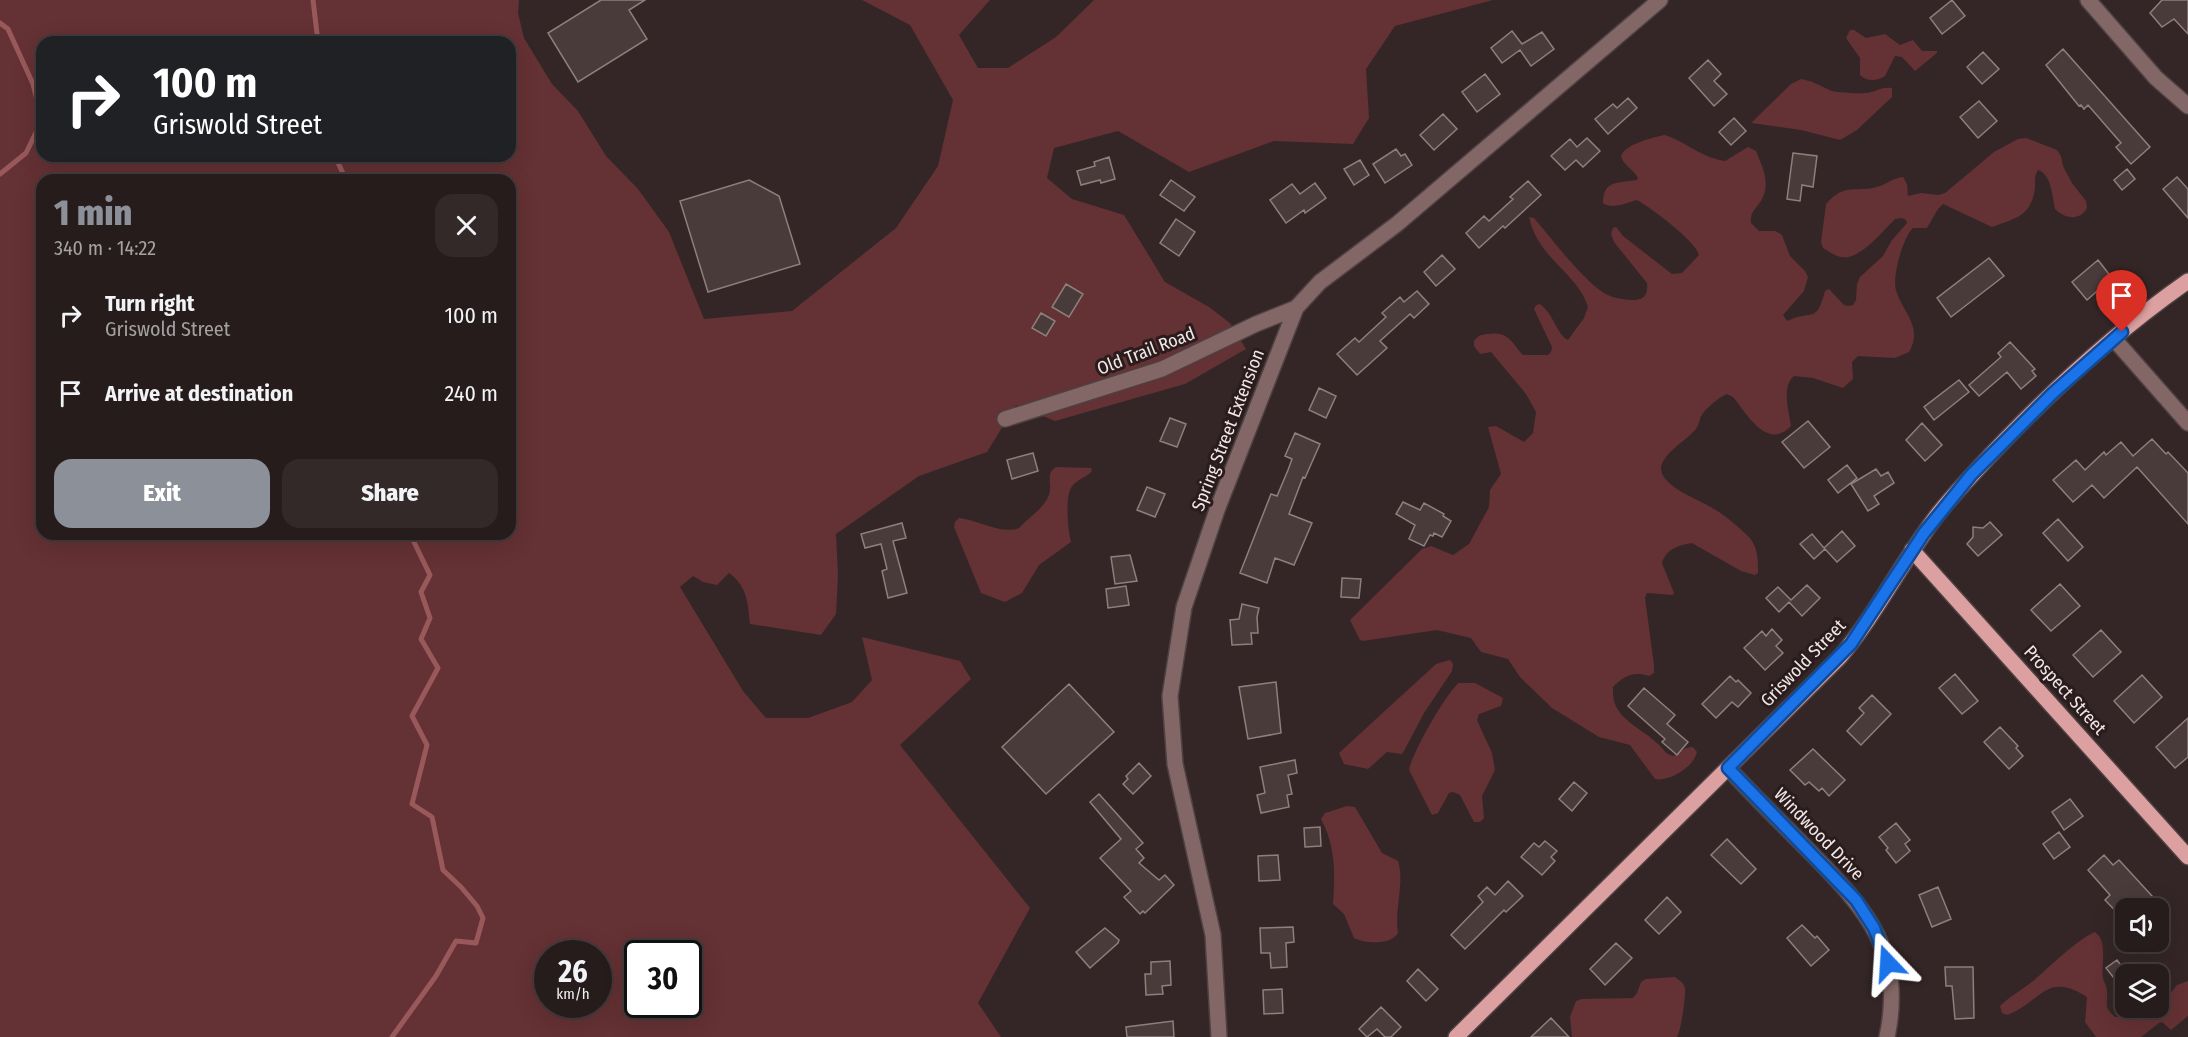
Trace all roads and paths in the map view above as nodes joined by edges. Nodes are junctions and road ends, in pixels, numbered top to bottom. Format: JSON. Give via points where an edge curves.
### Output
{"nodes":[{"id":1,"x":1660,"y":0,"type":"edge"},
{"id":2,"x":2088,"y":0,"type":"edge"},
{"id":3,"x":2188,"y":106,"type":"edge"},
{"id":4,"x":2188,"y":281,"type":"edge"},
{"id":5,"x":1296,"y":308,"type":"junction"},
{"id":6,"x":2114,"y":339,"type":"junction"},
{"id":7,"x":1005,"y":419,"type":"dead end"},
{"id":8,"x":2188,"y":423,"type":"edge"},
{"id":9,"x":1912,"y":550,"type":"junction"},
{"id":10,"x":1728,"y":768,"type":"junction"},
{"id":11,"x":2188,"y":856,"type":"edge"},
{"id":12,"x":1219,"y":1037,"type":"edge"},
{"id":13,"x":1456,"y":1037,"type":"edge"},
{"id":14,"x":1887,"y":1037,"type":"edge"}],
"edges":[{"from":1,"to":5,"type":"street","name":"Spring Street Extension","via":[[1397,225],[1320,282]]},
{"from":2,"to":3,"type":"street","via":[[2156,78]]},
{"from":4,"to":6,"type":"main road","name":"Griswold Street"},
{"from":5,"to":7,"type":"street","name":"Old Trail Road","via":[[1162,369]]},
{"from":5,"to":12,"type":"street","name":"Spring Street Extension","via":[[1217,510],[1184,607],[1170,696],[1175,764],[1213,935]]},
{"from":6,"to":8,"type":"street"},
{"from":6,"to":9,"type":"main road","name":"Griswold Street","via":[[1971,475]]},
{"from":9,"to":10,"type":"main road","name":"Griswold Street","via":[[1851,644]]},
{"from":9,"to":11,"type":"main road","name":"Prospect Street"},
{"from":10,"to":13,"type":"main road","name":"Griswold Street"},
{"from":10,"to":14,"type":"street","name":"Windwood Drive","via":[[1866,913],[1882,944],[1892,981]]}]}
